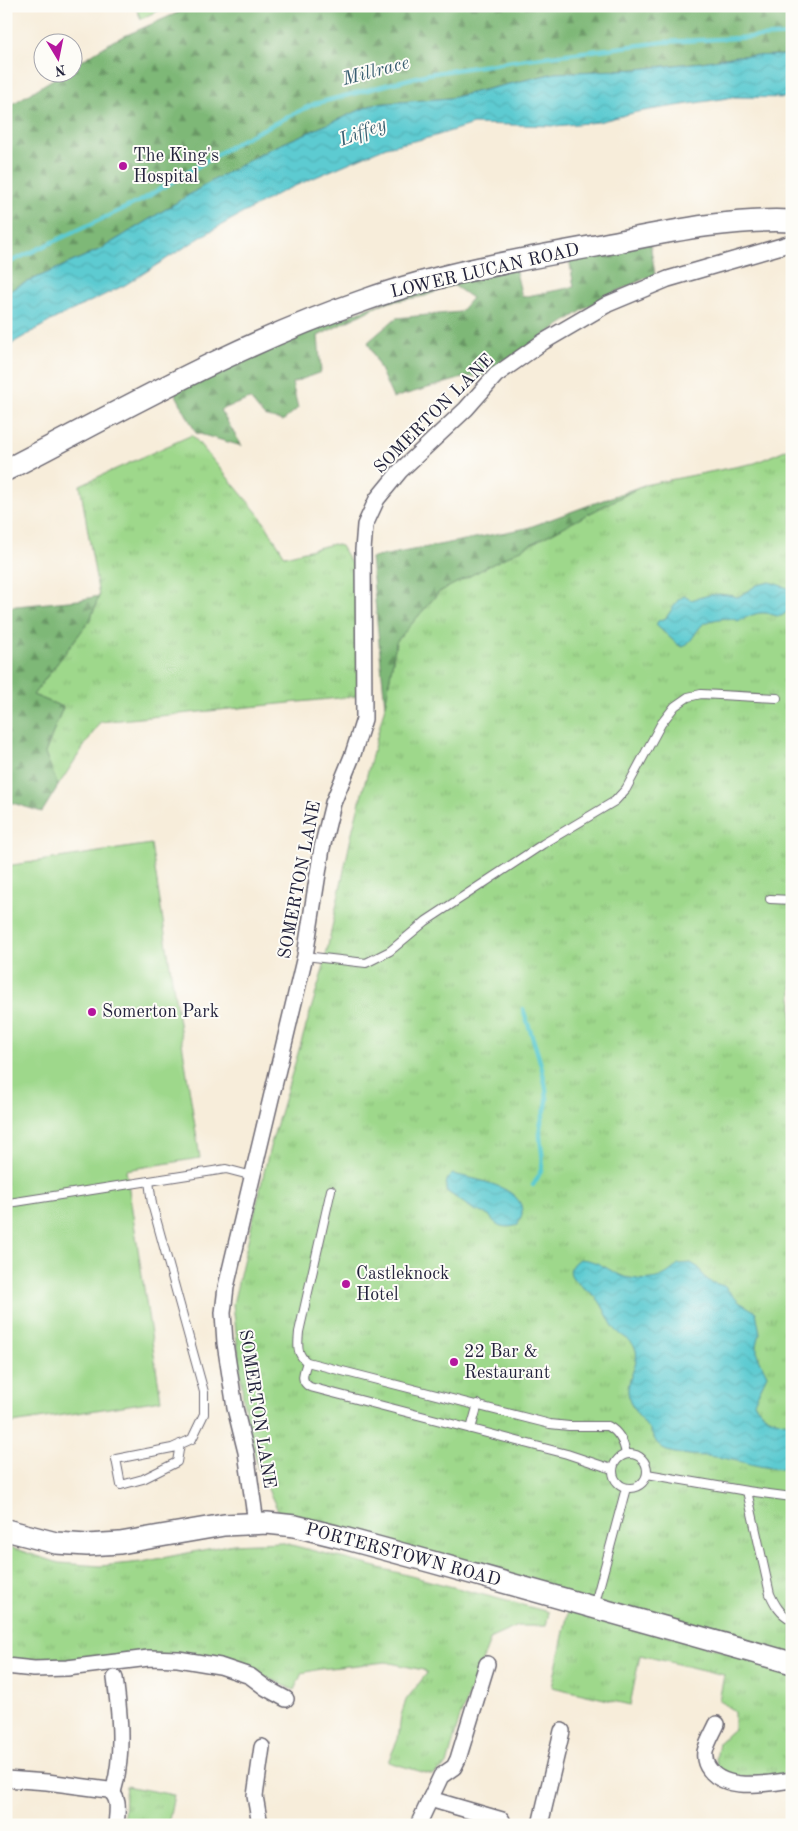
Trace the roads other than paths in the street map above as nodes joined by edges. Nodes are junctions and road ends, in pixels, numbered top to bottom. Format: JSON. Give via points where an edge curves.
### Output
{"nodes":[{"id":1,"x":792,"y":221,"type":"edge"},
{"id":2,"x":792,"y":244,"type":"edge"},
{"id":3,"x":6,"y":470,"type":"edge"},
{"id":4,"x":777,"y":698,"type":"dead end"},
{"id":5,"x":770,"y":899,"type":"dead end"},
{"id":6,"x":792,"y":900,"type":"edge"},
{"id":7,"x":304,"y":956,"type":"junction"},
{"id":8,"x":252,"y":1176,"type":"junction"},
{"id":9,"x":149,"y":1181,"type":"junction"},
{"id":10,"x":331,"y":1190,"type":"dead end"},
{"id":11,"x":9,"y":1202,"type":"dead end"},
{"id":12,"x":307,"y":1362,"type":"junction"},
{"id":13,"x":478,"y":1404,"type":"junction"},
{"id":14,"x":471,"y":1429,"type":"junction"},
{"id":15,"x":180,"y":1444,"type":"junction"},
{"id":16,"x":626,"y":1454,"type":"junction"},
{"id":17,"x":612,"y":1469,"type":"junction"},
{"id":18,"x":647,"y":1474,"type":"junction"},
{"id":19,"x":626,"y":1488,"type":"junction"},
{"id":20,"x":747,"y":1491,"type":"junction"},
{"id":21,"x":792,"y":1497,"type":"edge"},
{"id":22,"x":256,"y":1523,"type":"junction"},
{"id":23,"x":6,"y":1530,"type":"edge"},
{"id":24,"x":594,"y":1607,"type":"junction"},
{"id":25,"x":792,"y":1620,"type":"edge"},
{"id":26,"x":792,"y":1663,"type":"edge"},
{"id":27,"x":487,"y":1664,"type":"dead end"},
{"id":28,"x":6,"y":1666,"type":"edge"},
{"id":29,"x":115,"y":1678,"type":"dead end"},
{"id":30,"x":286,"y":1698,"type":"dead end"},
{"id":31,"x":717,"y":1724,"type":"dead end"},
{"id":32,"x":562,"y":1731,"type":"dead end"},
{"id":33,"x":262,"y":1747,"type":"dead end"},
{"id":34,"x":6,"y":1779,"type":"edge"},
{"id":35,"x":792,"y":1780,"type":"edge"},
{"id":36,"x":113,"y":1792,"type":"junction"},
{"id":37,"x":430,"y":1798,"type":"junction"},
{"id":38,"x":502,"y":1820,"type":"dead end"},
{"id":39,"x":116,"y":1825,"type":"edge"},
{"id":40,"x":260,"y":1825,"type":"edge"},
{"id":41,"x":418,"y":1825,"type":"edge"},
{"id":42,"x":540,"y":1825,"type":"edge"}],
"edges":[{"from":1,"to":3,"type":"street","name":"LOWER LUCAN ROAD","via":[[727,224],[656,234],[470,270],[366,299],[213,362]]},
{"from":2,"to":7,"type":"street","name":"SOMERTON LANE","via":[[668,279],[608,304],[543,342],[496,375],[466,409],[400,471],[377,499],[365,525],[362,550],[364,719],[333,803]]},
{"from":4,"to":7,"type":"lane","via":[[701,694],[688,697],[675,706],[661,724],[626,789],[614,801],[426,921],[390,951],[366,963]]},
{"from":5,"to":6,"type":"lane"},
{"from":7,"to":8,"type":"street","name":"SOMERTON LANE"},
{"from":8,"to":9,"type":"lane","via":[[226,1169]]},
{"from":8,"to":22,"type":"street","name":"SOMERTON LANE","via":[[226,1287],[224,1313],[226,1352]]},
{"from":9,"to":11,"type":"lane"},
{"from":9,"to":15,"type":"lane","via":[[152,1204],[204,1392],[204,1414],[192,1439]]},
{"from":10,"to":12,"type":"lane","via":[[299,1332],[298,1353]]},
{"from":12,"to":13,"type":"lane"},
{"from":12,"to":14,"type":"lane","via":[[303,1377],[310,1387]]},
{"from":13,"to":14,"type":"lane"},
{"from":13,"to":16,"type":"lane","via":[[560,1426],[608,1426],[620,1437]]},
{"from":14,"to":17,"type":"lane"},
{"from":15,"to":15,"type":"lane","via":[[116,1458],[121,1485],[143,1479],[177,1462]]},
{"from":16,"to":17,"type":"lane","via":[[617,1459]]},
{"from":16,"to":18,"type":"lane","via":[[642,1458]]},
{"from":17,"to":19,"type":"lane","via":[[614,1479]]},
{"from":18,"to":19,"type":"lane","via":[[637,1487]]},
{"from":18,"to":20,"type":"lane"},
{"from":19,"to":24,"type":"lane"},
{"from":20,"to":21,"type":"lane"},
{"from":20,"to":25,"type":"lane","via":[[770,1594],[774,1604]]},
{"from":22,"to":23,"type":"street","name":"PORTERSTOWN ROAD","via":[[224,1524],[126,1542],[87,1545],[56,1543]]},
{"from":22,"to":24,"type":"street","name":"PORTERSTOWN ROAD","via":[[294,1526],[336,1536]]},
{"from":24,"to":26,"type":"street","name":"PORTERSTOWN ROAD"},
{"from":27,"to":37,"type":"street","via":[[458,1759],[454,1767],[440,1776]]},
{"from":28,"to":30,"type":"street","via":[[68,1668],[149,1658],[178,1659],[220,1666],[250,1676]]},
{"from":29,"to":36,"type":"street","via":[[120,1738]]},
{"from":31,"to":35,"type":"street","via":[[705,1754],[706,1765],[714,1776],[742,1784]]},
{"from":32,"to":42,"type":"street"},
{"from":33,"to":40,"type":"street","via":[[255,1796]]},
{"from":34,"to":36,"type":"street"},
{"from":36,"to":39,"type":"street","via":[[118,1809]]},
{"from":37,"to":38,"type":"street"},
{"from":37,"to":41,"type":"street"}]}
